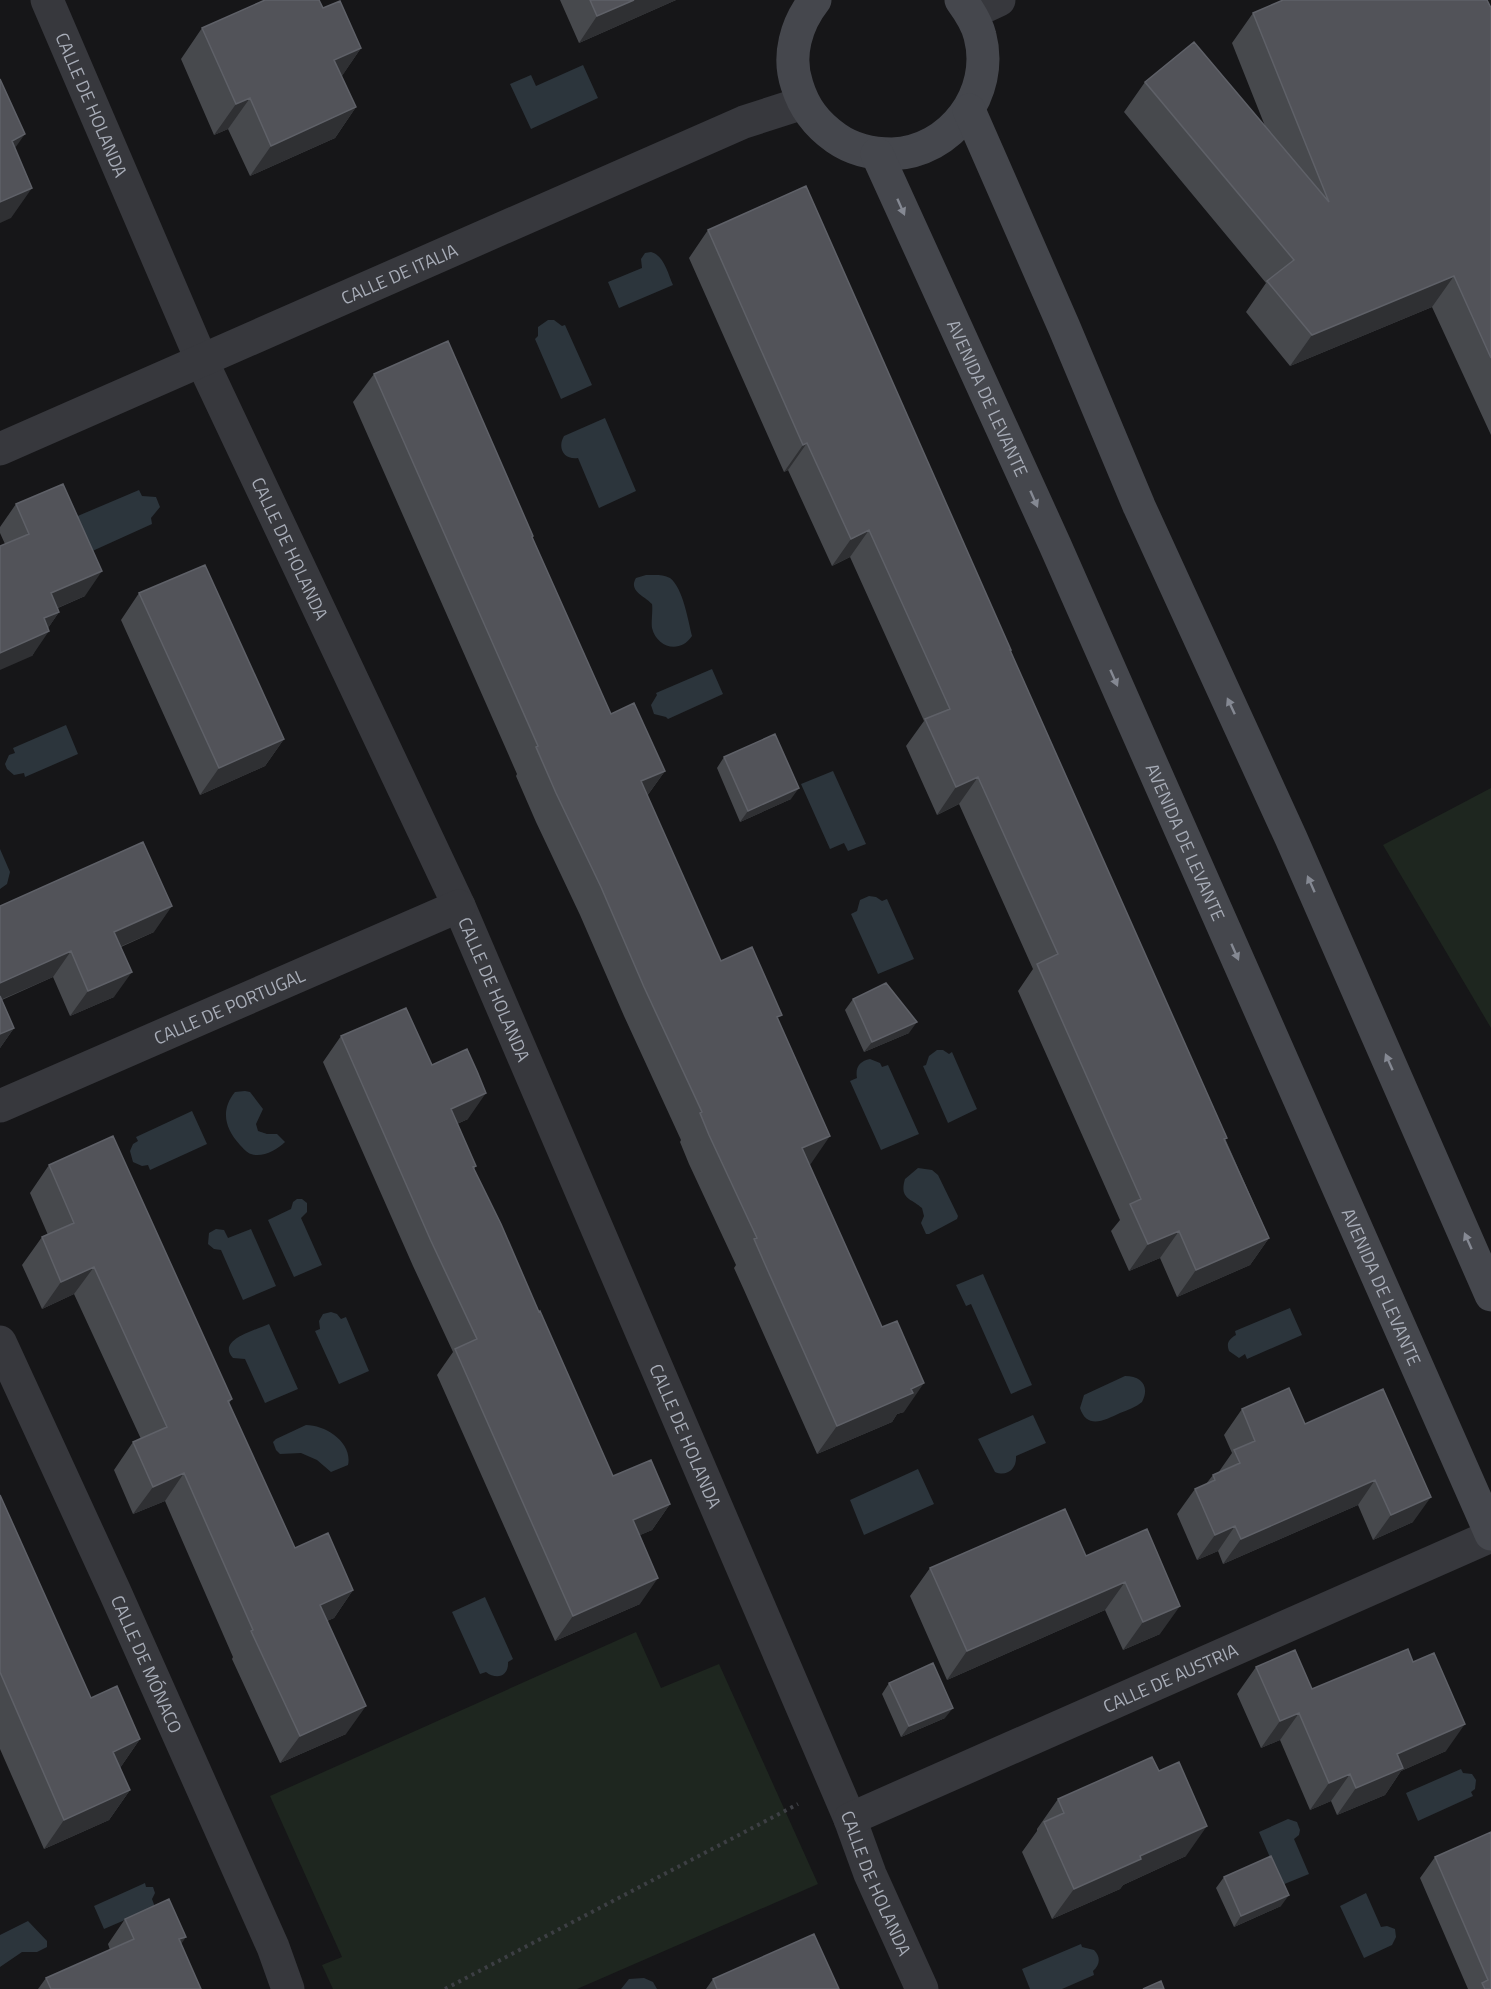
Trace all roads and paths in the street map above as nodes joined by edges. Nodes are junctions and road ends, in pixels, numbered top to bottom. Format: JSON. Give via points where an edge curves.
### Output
{"nodes":[{"id":1,"x":47,"y":0,"type":"edge"},
{"id":2,"x":977,"y":4,"type":"edge"},
{"id":3,"x":806,"y":5,"type":"edge"},
{"id":4,"x":803,"y":103,"type":"junction"},
{"id":5,"x":969,"y":110,"type":"junction"},
{"id":6,"x":877,"y":154,"type":"junction"},
{"id":7,"x":201,"y":359,"type":"junction"},
{"id":8,"x":0,"y":449,"type":"edge"},
{"id":9,"x":459,"y":906,"type":"junction"},
{"id":10,"x":0,"y":1106,"type":"edge"},
{"id":11,"x":1491,"y":1294,"type":"edge"},
{"id":12,"x":0,"y":1342,"type":"edge"},
{"id":13,"x":1491,"y":1535,"type":"edge"},
{"id":14,"x":802,"y":1802,"type":"dead end"},
{"id":15,"x":850,"y":1819,"type":"junction"},
{"id":16,"x":288,"y":1989,"type":"edge"},
{"id":17,"x":445,"y":1989,"type":"edge"},
{"id":18,"x":922,"y":1989,"type":"edge"}],
"edges":[{"from":1,"to":7,"type":"street","name":"CALLE DE HOLANDA"},
{"from":2,"to":5,"type":"street","via":[[983,62],[980,86]]},
{"from":3,"to":4,"type":"street","via":[[794,44],[793,74]]},
{"from":4,"to":6,"type":"street","via":[[821,128],[847,146]]},
{"from":4,"to":7,"type":"street","name":"CALLE DE ITALIA","via":[[744,122]]},
{"from":5,"to":6,"type":"street","via":[[952,130],[929,145],[904,153]]},
{"from":11,"to":5,"type":"street","one_way":true,"via":[[1291,838],[1139,506]]},
{"from":6,"to":13,"type":"street","name":"AVENIDA DE LEVANTE","one_way":true,"via":[[1055,545]]},
{"from":7,"to":8,"type":"street","name":"CALLE DE ITALIA"},
{"from":7,"to":9,"type":"street","name":"CALLE DE HOLANDA"},
{"from":9,"to":10,"type":"street","name":"CALLE DE PORTUGAL"},
{"from":9,"to":15,"type":"street","name":"CALLE DE HOLANDA"},
{"from":12,"to":16,"type":"street","name":"CALLE DE MÓNACO","via":[[273,1947]]},
{"from":13,"to":15,"type":"street","name":"CALLE DE AUSTRIA"},
{"from":14,"to":17,"type":"path"},
{"from":15,"to":18,"type":"street","name":"CALLE DE HOLANDA","via":[[870,1874]]}]}
